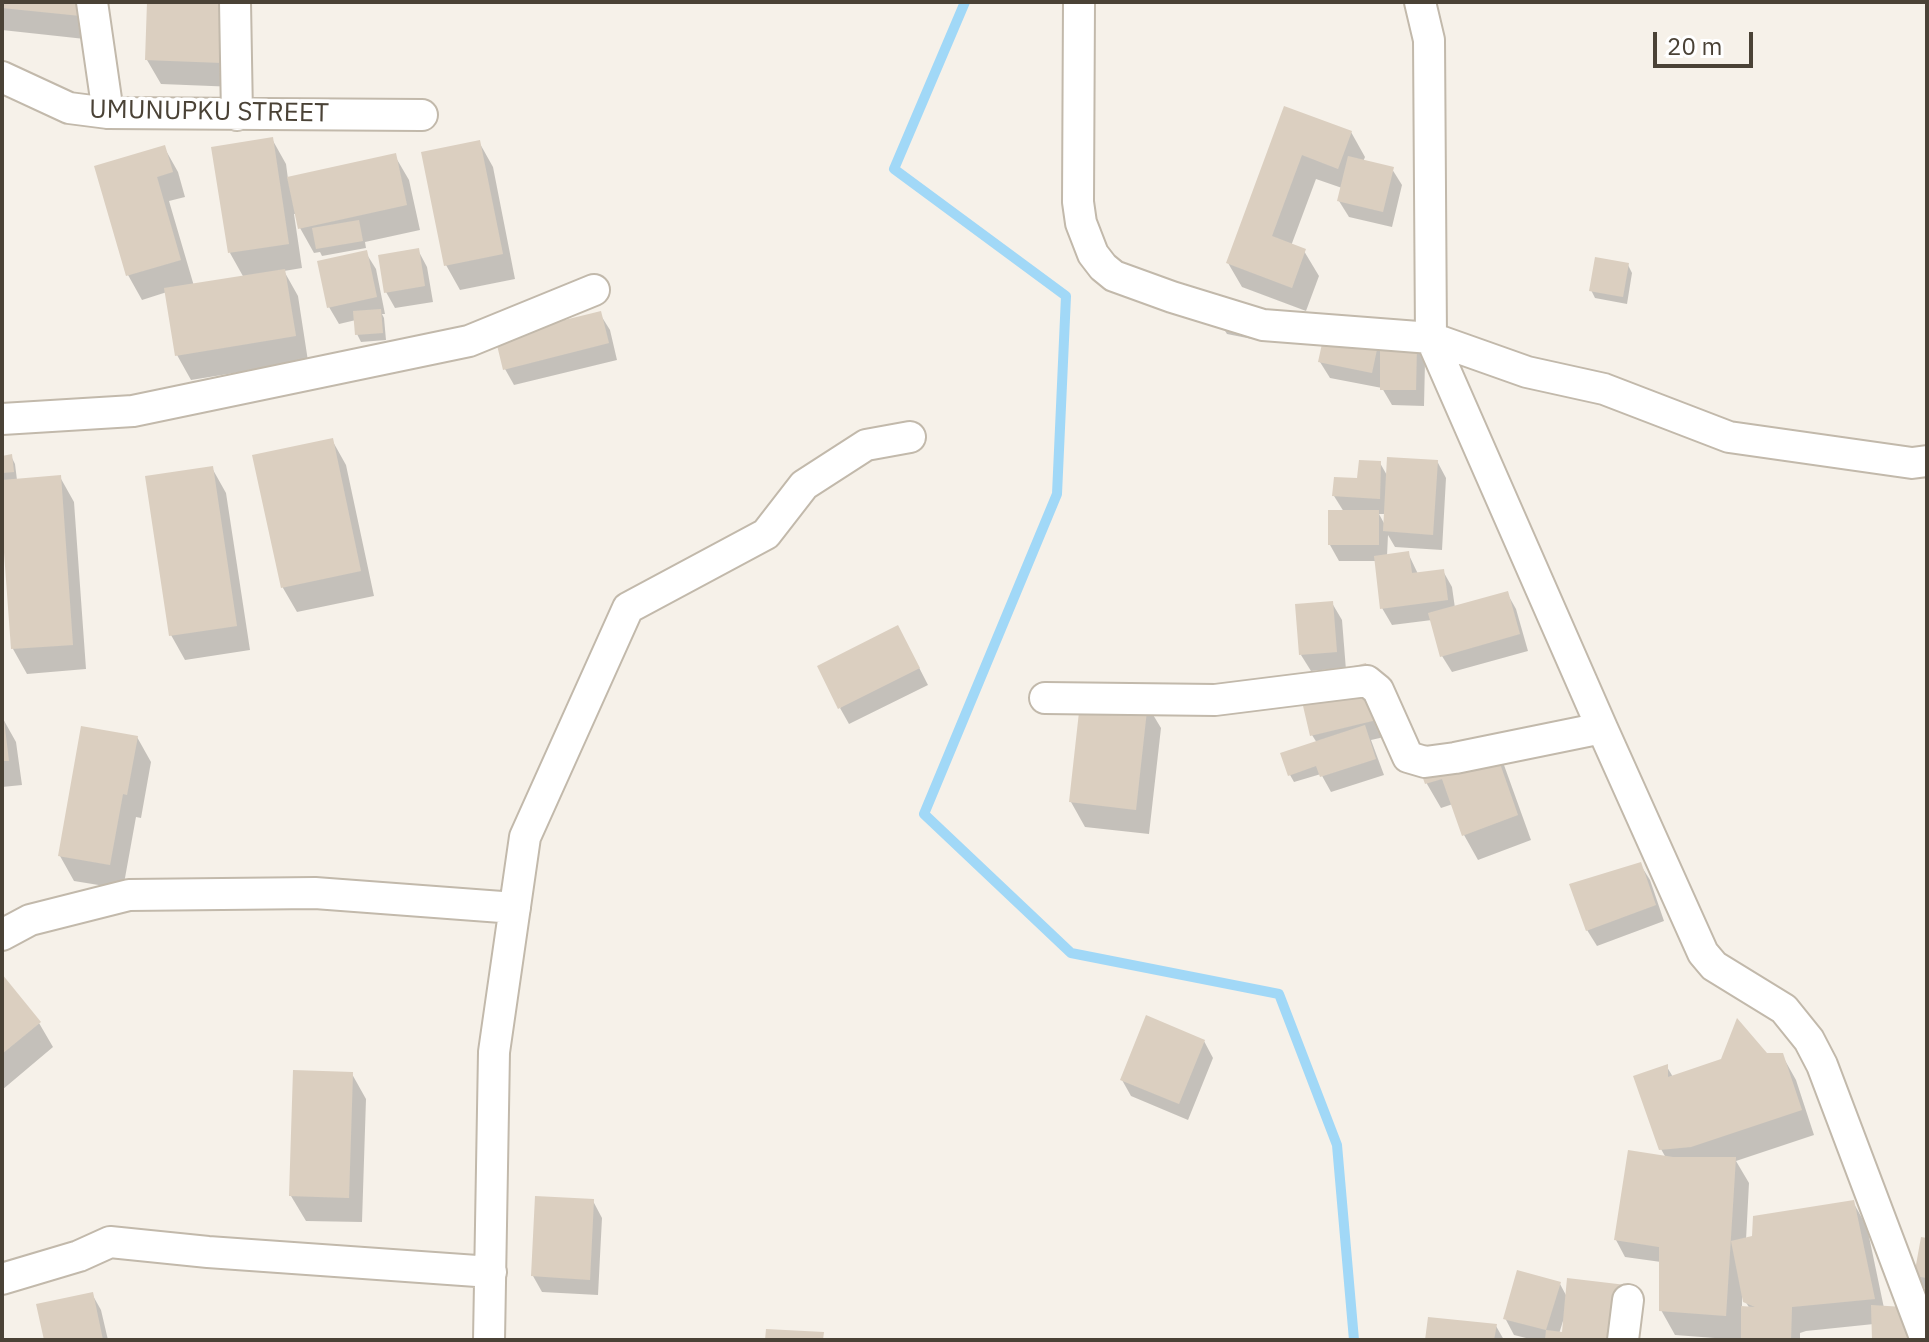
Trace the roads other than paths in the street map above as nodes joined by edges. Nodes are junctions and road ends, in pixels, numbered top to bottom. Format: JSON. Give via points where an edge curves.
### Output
{"nodes":[{"id":1,"x":92,"y":2,"type":"edge"},
{"id":2,"x":235,"y":2,"type":"edge"},
{"id":3,"x":1079,"y":2,"type":"edge"},
{"id":4,"x":1420,"y":2,"type":"edge"},
{"id":5,"x":2,"y":77,"type":"edge"},
{"id":6,"x":108,"y":113,"type":"junction"},
{"id":7,"x":237,"y":115,"type":"junction"},
{"id":8,"x":422,"y":115,"type":"dead end"},
{"id":9,"x":594,"y":290,"type":"dead end"},
{"id":10,"x":1431,"y":338,"type":"junction"},
{"id":11,"x":2,"y":419,"type":"edge"},
{"id":12,"x":910,"y":437,"type":"dead end"},
{"id":13,"x":1927,"y":461,"type":"edge"},
{"id":14,"x":1045,"y":698,"type":"dead end"},
{"id":15,"x":1602,"y":728,"type":"junction"},
{"id":16,"x":515,"y":908,"type":"junction"},
{"id":17,"x":2,"y":935,"type":"edge"},
{"id":18,"x":491,"y":1272,"type":"junction"},
{"id":19,"x":2,"y":1279,"type":"edge"},
{"id":20,"x":1628,"y":1300,"type":"dead end"},
{"id":21,"x":489,"y":1340,"type":"edge"},
{"id":22,"x":1623,"y":1340,"type":"edge"},
{"id":23,"x":1926,"y":1340,"type":"edge"}],
"edges":[{"from":1,"to":6,"type":"street"},
{"from":2,"to":7,"type":"street"},
{"from":3,"to":10,"type":"street","via":[[1078,202],[1085,234],[1103,267],[1114,276],[1263,325]]},
{"from":4,"to":10,"type":"street","via":[[1429,40]]},
{"from":5,"to":6,"type":"street","name":"UMUNUPKU STREET","via":[[69,108]]},
{"from":6,"to":7,"type":"street","name":"UMUNUPKU STREET"},
{"from":7,"to":8,"type":"street","name":"UMUNUPKU STREET"},
{"from":9,"to":11,"type":"street","via":[[469,341],[133,411]]},
{"from":10,"to":13,"type":"street","via":[[1527,372],[1604,389],[1729,437]]},
{"from":10,"to":15,"type":"street"},
{"from":12,"to":16,"type":"street","via":[[866,445],[804,485],[766,534],[628,608],[525,837]]},
{"from":14,"to":15,"type":"street","via":[[1215,700],[1367,681],[1378,690],[1408,757],[1425,762]]},
{"from":15,"to":23,"type":"street","via":[[1703,953],[1714,966],[1784,1009],[1809,1040]]},
{"from":16,"to":17,"type":"street","via":[[315,893],[129,895],[30,920]]},
{"from":16,"to":18,"type":"street","via":[[494,1052]]},
{"from":18,"to":19,"type":"street","via":[[110,1242]]},
{"from":18,"to":21,"type":"street"},
{"from":20,"to":22,"type":"street"}]}
